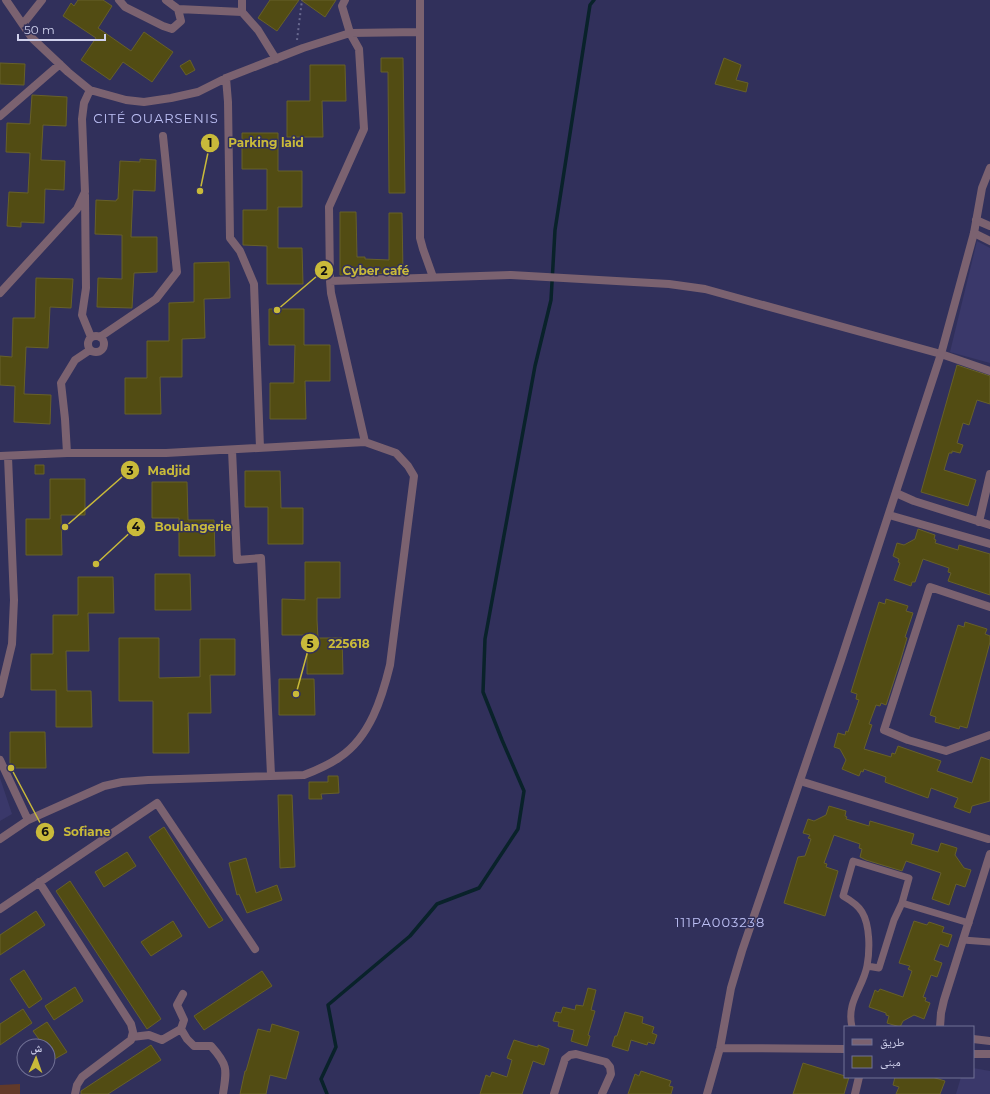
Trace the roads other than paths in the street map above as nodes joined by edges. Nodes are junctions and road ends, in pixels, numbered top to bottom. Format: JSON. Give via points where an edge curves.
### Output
{"nodes":[{"id":1,"x":6,"y":0,"type":"edge"},
{"id":2,"x":42,"y":0,"type":"edge"},
{"id":3,"x":119,"y":0,"type":"edge"},
{"id":4,"x":166,"y":0,"type":"edge"},
{"id":5,"x":242,"y":0,"type":"edge"},
{"id":6,"x":345,"y":0,"type":"edge"},
{"id":7,"x":420,"y":0,"type":"edge"},
{"id":8,"x":178,"y":9,"type":"junction"},
{"id":9,"x":242,"y":12,"type":"junction"},
{"id":10,"x":23,"y":24,"type":"junction"},
{"id":11,"x":420,"y":32,"type":"junction"},
{"id":12,"x":350,"y":33,"type":"junction"},
{"id":13,"x":276,"y":59,"type":"junction"},
{"id":14,"x":60,"y":64,"type":"junction"},
{"id":15,"x":226,"y":78,"type":"junction"},
{"id":16,"x":90,"y":90,"type":"junction"},
{"id":17,"x":1,"y":114,"type":"edge"},
{"id":18,"x":163,"y":136,"type":"dead end"},
{"id":19,"x":990,"y":167,"type":"edge"},
{"id":20,"x":85,"y":192,"type":"junction"},
{"id":21,"x":976,"y":220,"type":"junction"},
{"id":22,"x":990,"y":226,"type":"edge"},
{"id":23,"x":974,"y":233,"type":"junction"},
{"id":24,"x":990,"y":241,"type":"edge"},
{"id":25,"x":433,"y":277,"type":"junction"},
{"id":26,"x":330,"y":281,"type":"junction"},
{"id":27,"x":0,"y":293,"type":"edge"},
{"id":28,"x":91,"y":337,"type":"junction"},
{"id":29,"x":100,"y":337,"type":"junction"},
{"id":30,"x":90,"y":350,"type":"junction"},
{"id":31,"x":941,"y":354,"type":"junction"},
{"id":32,"x":990,"y":371,"type":"edge"},
{"id":33,"x":365,"y":442,"type":"junction"},
{"id":34,"x":260,"y":448,"type":"junction"},
{"id":35,"x":232,"y":450,"type":"junction"},
{"id":36,"x":67,"y":453,"type":"junction"},
{"id":37,"x":4,"y":456,"type":"edge"},
{"id":38,"x":990,"y":474,"type":"edge"},
{"id":39,"x":896,"y":493,"type":"junction"},
{"id":40,"x":889,"y":515,"type":"junction"},
{"id":41,"x":979,"y":522,"type":"junction"},
{"id":42,"x":990,"y":525,"type":"edge"},
{"id":43,"x":990,"y":544,"type":"edge"},
{"id":44,"x":990,"y":606,"type":"edge"},
{"id":45,"x":0,"y":694,"type":"edge"},
{"id":46,"x":990,"y":735,"type":"edge"},
{"id":47,"x":0,"y":760,"type":"edge"},
{"id":48,"x":271,"y":775,"type":"junction"},
{"id":49,"x":800,"y":782,"type":"junction"},
{"id":50,"x":28,"y":820,"type":"junction"},
{"id":51,"x":0,"y":839,"type":"edge"},
{"id":52,"x":989,"y":840,"type":"edge"},
{"id":53,"x":990,"y":854,"type":"edge"},
{"id":54,"x":39,"y":882,"type":"junction"},
{"id":55,"x":902,"y":903,"type":"junction"},
{"id":56,"x":0,"y":909,"type":"edge"},
{"id":57,"x":969,"y":923,"type":"junction"},
{"id":58,"x":963,"y":940,"type":"junction"},
{"id":59,"x":990,"y":942,"type":"edge"},
{"id":60,"x":255,"y":949,"type":"dead end"},
{"id":61,"x":867,"y":966,"type":"junction"},
{"id":62,"x":183,"y":994,"type":"dead end"},
{"id":63,"x":852,"y":1026,"type":"edge"},
{"id":64,"x":940,"y":1026,"type":"edge"},
{"id":65,"x":181,"y":1029,"type":"junction"},
{"id":66,"x":132,"y":1037,"type":"junction"},
{"id":67,"x":974,"y":1039,"type":"edge"},
{"id":68,"x":990,"y":1041,"type":"edge"},
{"id":69,"x":720,"y":1048,"type":"junction"},
{"id":70,"x":844,"y":1049,"type":"edge"},
{"id":71,"x":974,"y":1054,"type":"edge"},
{"id":72,"x":990,"y":1054,"type":"edge"},
{"id":73,"x":859,"y":1078,"type":"edge"},
{"id":74,"x":75,"y":1094,"type":"edge"},
{"id":75,"x":223,"y":1094,"type":"edge"},
{"id":76,"x":554,"y":1094,"type":"edge"},
{"id":77,"x":602,"y":1094,"type":"edge"},
{"id":78,"x":706,"y":1094,"type":"edge"},
{"id":79,"x":854,"y":1094,"type":"edge"}],
"edges":[{"from":1,"to":10,"type":"street"},
{"from":2,"to":10,"type":"street"},
{"from":3,"to":8,"type":"street","via":[[125,7],[172,29],[181,21]]},
{"from":4,"to":8,"type":"street"},
{"from":5,"to":9,"type":"street"},
{"from":6,"to":12,"type":"street","via":[[342,6]]},
{"from":7,"to":11,"type":"street"},
{"from":8,"to":9,"type":"street"},
{"from":9,"to":13,"type":"street","via":[[258,30]]},
{"from":10,"to":14,"type":"street","via":[[32,38]]},
{"from":11,"to":12,"type":"street"},
{"from":11,"to":25,"type":"street","via":[[420,238]]},
{"from":12,"to":13,"type":"street"},
{"from":12,"to":26,"type":"street","via":[[359,49],[364,129],[329,207]]},
{"from":13,"to":15,"type":"street"},
{"from":14,"to":16,"type":"street"},
{"from":14,"to":17,"type":"street"},
{"from":15,"to":16,"type":"street","via":[[198,92],[144,102]]},
{"from":15,"to":34,"type":"street","via":[[230,238],[240,251],[254,284]]},
{"from":16,"to":20,"type":"street","via":[[84,103],[82,119]]},
{"from":18,"to":29,"type":"street","via":[[176,272],[156,299]]},
{"from":19,"to":21,"type":"street","via":[[982,188]]},
{"from":20,"to":27,"type":"street","via":[[77,209]]},
{"from":20,"to":28,"type":"street","via":[[86,288],[82,314]]},
{"from":21,"to":22,"type":"street"},
{"from":21,"to":23,"type":"street"},
{"from":23,"to":24,"type":"street"},
{"from":23,"to":31,"type":"street"},
{"from":25,"to":26,"type":"street"},
{"from":25,"to":31,"type":"street","via":[[511,275],[669,284],[705,289]]},
{"from":26,"to":33,"type":"street"},
{"from":28,"to":29,"type":"street"},
{"from":28,"to":30,"type":"street","via":[[88,343]]},
{"from":29,"to":30,"type":"street","via":[[102,348],[98,351]]},
{"from":30,"to":36,"type":"street","via":[[75,360],[62,383]]},
{"from":31,"to":32,"type":"street"},
{"from":31,"to":39,"type":"street"},
{"from":33,"to":34,"type":"street"},
{"from":33,"to":48,"type":"street","via":[[396,453],[414,476],[390,665],[384,689],[368,727],[359,740],[341,757],[304,775]]},
{"from":34,"to":35,"type":"street"},
{"from":35,"to":36,"type":"street"},
{"from":35,"to":48,"type":"street","via":[[237,560],[261,558]]},
{"from":36,"to":37,"type":"street"},
{"from":37,"to":45,"type":"street","via":[[14,600],[12,644]]},
{"from":38,"to":41,"type":"street"},
{"from":39,"to":40,"type":"street"},
{"from":39,"to":41,"type":"street"},
{"from":40,"to":43,"type":"street"},
{"from":40,"to":49,"type":"street"},
{"from":41,"to":42,"type":"street"},
{"from":44,"to":46,"type":"street","via":[[930,587],[884,730],[946,751]]},
{"from":47,"to":50,"type":"street"},
{"from":48,"to":50,"type":"street","via":[[122,782],[104,786]]},
{"from":49,"to":52,"type":"street"},
{"from":49,"to":69,"type":"street","via":[[738,964]]},
{"from":50,"to":51,"type":"street"},
{"from":53,"to":57,"type":"street"},
{"from":54,"to":56,"type":"street"},
{"from":54,"to":60,"type":"street","via":[[157,803]]},
{"from":54,"to":66,"type":"street","via":[[131,1024]]},
{"from":55,"to":57,"type":"lane"},
{"from":55,"to":61,"type":"lane","via":[[879,968]]},
{"from":55,"to":61,"type":"lane","via":[[909,878],[853,861],[843,896],[861,911],[867,924]]},
{"from":57,"to":58,"type":"street"},
{"from":58,"to":59,"type":"lane"},
{"from":58,"to":64,"type":"street","via":[[942,1006]]},
{"from":61,"to":63,"type":"lane","via":[[851,1008]]},
{"from":62,"to":65,"type":"street","via":[[177,1005],[184,1020]]},
{"from":65,"to":66,"type":"street","via":[[162,1040],[150,1035]]},
{"from":65,"to":75,"type":"street","via":[[194,1046],[211,1046],[218,1054],[227,1073]]},
{"from":66,"to":74,"type":"street","via":[[82,1077]]},
{"from":67,"to":68,"type":"street"},
{"from":69,"to":70,"type":"street"},
{"from":69,"to":78,"type":"street"},
{"from":71,"to":72,"type":"street"},
{"from":73,"to":79,"type":"street"},
{"from":76,"to":77,"type":"street","via":[[565,1059],[576,1054],[606,1062],[610,1067],[611,1074]]}]}
